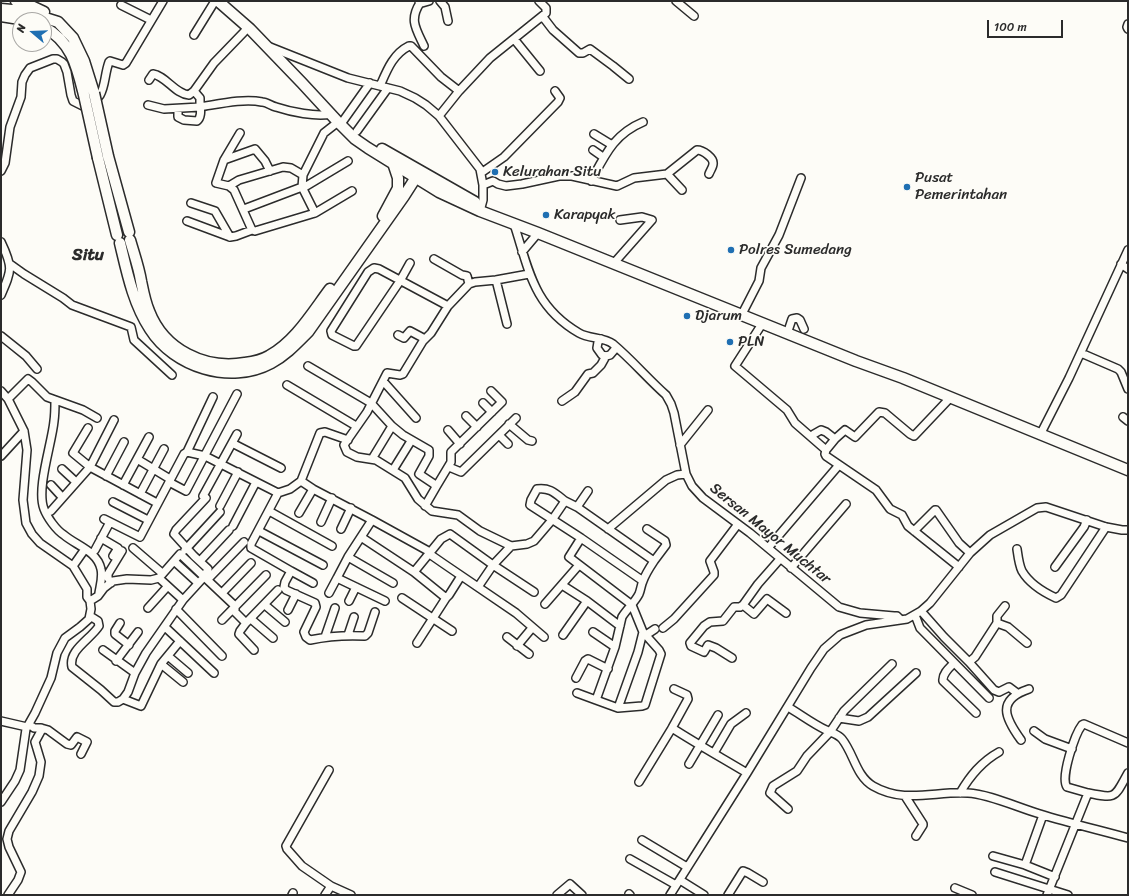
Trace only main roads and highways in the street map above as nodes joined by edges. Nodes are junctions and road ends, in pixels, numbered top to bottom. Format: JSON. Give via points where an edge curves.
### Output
{"nodes":[{"id":1,"x":16,"y":1,"type":"edge"},
{"id":2,"x":217,"y":1,"type":"edge"},
{"id":3,"x":1,"y":9,"type":"edge"},
{"id":4,"x":1,"y":16,"type":"edge"},
{"id":5,"x":12,"y":17,"type":"edge"},
{"id":6,"x":12,"y":20,"type":"edge"},
{"id":7,"x":1,"y":21,"type":"edge"},
{"id":8,"x":58,"y":22,"type":"junction"},
{"id":9,"x":52,"y":31,"type":"edge"},
{"id":10,"x":89,"y":94,"type":"junction"},
{"id":11,"x":338,"y":119,"type":"junction"},
{"id":12,"x":103,"y":157,"type":"junction"},
{"id":13,"x":393,"y":163,"type":"junction"},
{"id":14,"x":416,"y":173,"type":"junction"},
{"id":15,"x":440,"y":192,"type":"junction"},
{"id":16,"x":404,"y":196,"type":"junction"},
{"id":17,"x":481,"y":208,"type":"junction"},
{"id":18,"x":383,"y":216,"type":"junction"},
{"id":19,"x":1127,"y":468,"type":"edge"}],
"edges":[{"from":1,"to":8,"type":"highway","via":[[44,12]]},
{"from":2,"to":11,"type":"highway","via":[[247,27]]},
{"from":3,"to":8,"type":"highway","via":[[23,11]]},
{"from":4,"to":5,"type":"highway"},
{"from":6,"to":7,"type":"highway"},
{"from":8,"to":10,"type":"highway","via":[[73,38],[84,61]]},
{"from":9,"to":10,"type":"highway","via":[[65,44]]},
{"from":10,"to":12,"type":"highway","bridge":true},
{"from":11,"to":13,"type":"highway","via":[[356,139]]},
{"from":11,"to":14,"type":"highway"},
{"from":12,"to":16,"type":"highway","via":[[128,278],[150,330],[165,348],[177,357],[206,370],[220,372],[250,371],[270,364],[289,351],[308,332]]},
{"from":12,"to":18,"type":"highway","via":[[130,236],[149,311],[155,322],[168,340],[180,350],[193,357],[221,365],[251,362],[268,356],[285,345],[302,326]]},
{"from":13,"to":14,"type":"highway"},
{"from":13,"to":18,"type":"highway","via":[[398,188]]},
{"from":14,"to":15,"type":"highway"},
{"from":14,"to":16,"type":"highway"},
{"from":14,"to":17,"type":"highway"},
{"from":14,"to":18,"type":"highway"},
{"from":15,"to":16,"type":"highway","via":[[415,188]]},
{"from":15,"to":17,"type":"highway"},
{"from":17,"to":19,"type":"highway","via":[[514,224],[741,316]]}]}
